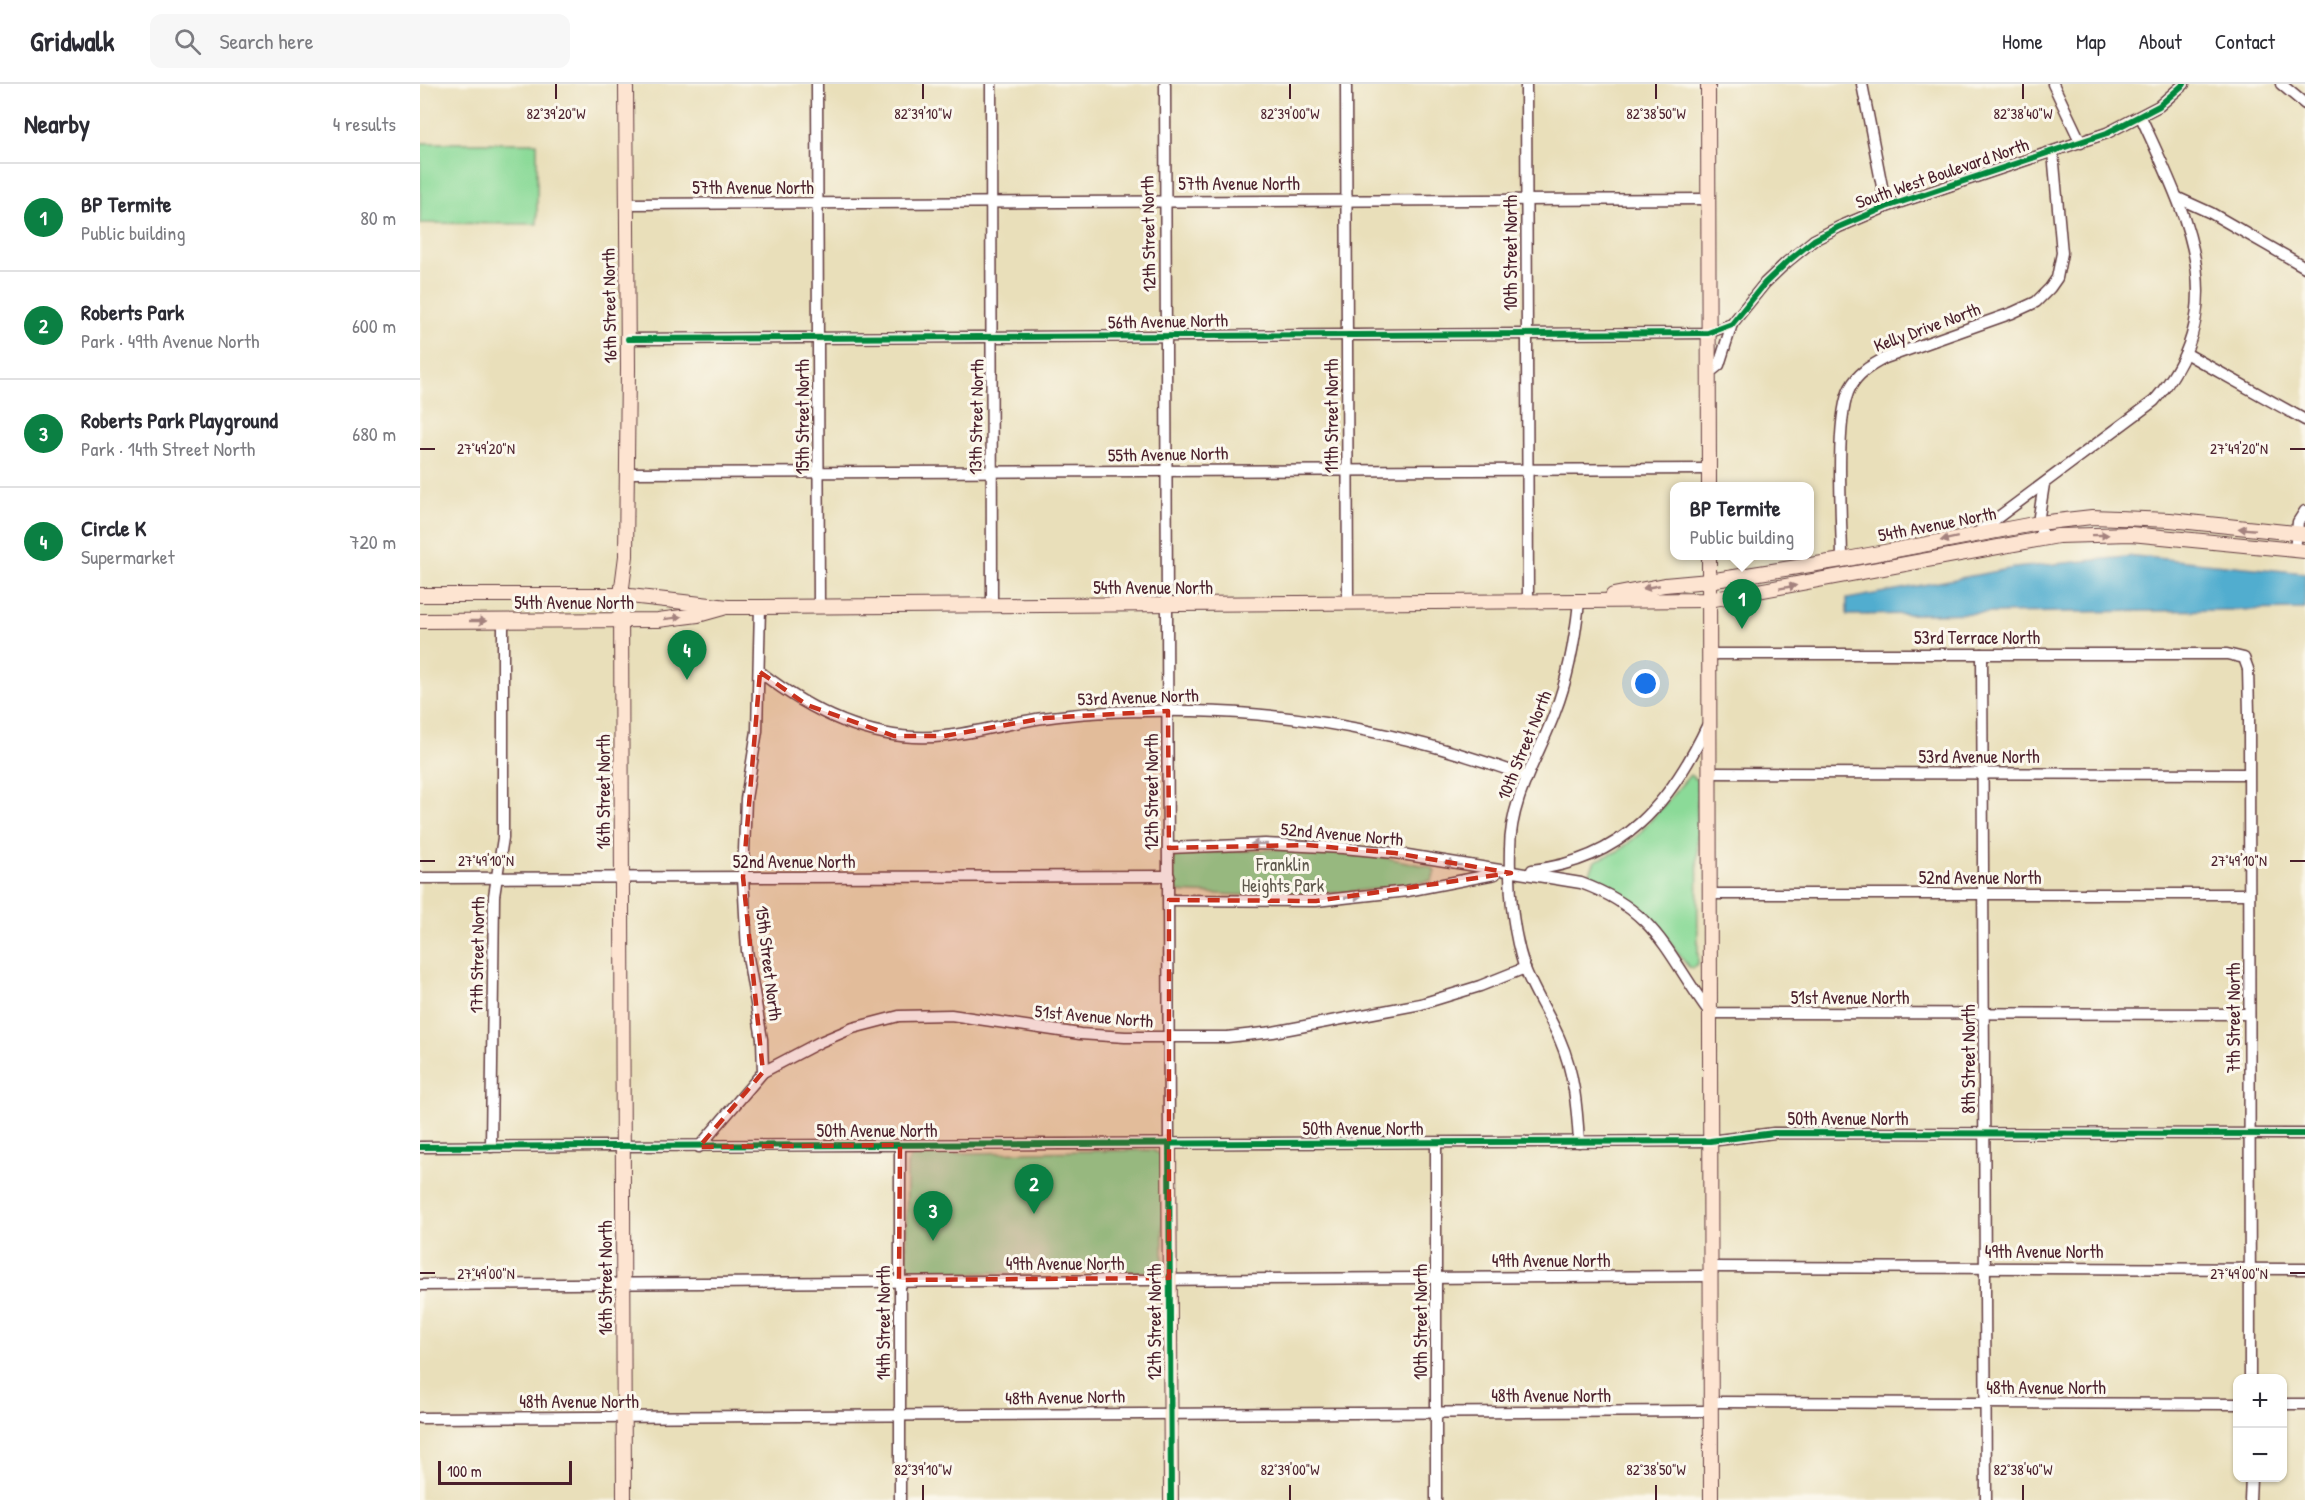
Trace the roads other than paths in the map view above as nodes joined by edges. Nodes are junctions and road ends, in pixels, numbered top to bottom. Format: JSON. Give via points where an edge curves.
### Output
{"nodes":[{"id":1,"x":626,"y":84,"type":"edge"},
{"id":2,"x":817,"y":84,"type":"edge"},
{"id":3,"x":991,"y":84,"type":"edge"},
{"id":4,"x":1165,"y":84,"type":"edge"},
{"id":5,"x":1346,"y":84,"type":"edge"},
{"id":6,"x":1526,"y":84,"type":"edge"},
{"id":7,"x":1708,"y":84,"type":"edge"},
{"id":8,"x":1862,"y":84,"type":"edge"},
{"id":9,"x":2053,"y":84,"type":"edge"},
{"id":10,"x":2184,"y":84,"type":"edge"},
{"id":11,"x":2281,"y":84,"type":"edge"},
{"id":12,"x":2305,"y":104,"type":"edge"},
{"id":13,"x":2141,"y":117,"type":"junction"},
{"id":14,"x":2081,"y":143,"type":"junction"},
{"id":15,"x":2053,"y":152,"type":"junction"},
{"id":16,"x":2178,"y":198,"type":"junction"},
{"id":17,"x":1708,"y":199,"type":"junction"},
{"id":18,"x":1166,"y":200,"type":"junction"},
{"id":19,"x":1346,"y":200,"type":"junction"},
{"id":20,"x":1527,"y":200,"type":"junction"},
{"id":21,"x":818,"y":203,"type":"junction"},
{"id":22,"x":993,"y":203,"type":"junction"},
{"id":23,"x":626,"y":204,"type":"junction"},
{"id":24,"x":1886,"y":207,"type":"junction"},
{"id":25,"x":2305,"y":267,"type":"edge"},
{"id":26,"x":1732,"y":324,"type":"junction"},
{"id":27,"x":1347,"y":333,"type":"junction"},
{"id":28,"x":1526,"y":333,"type":"junction"},
{"id":29,"x":1708,"y":333,"type":"junction"},
{"id":30,"x":993,"y":337,"type":"junction"},
{"id":31,"x":1167,"y":337,"type":"junction"},
{"id":32,"x":818,"y":338,"type":"junction"},
{"id":33,"x":628,"y":339,"type":"junction"},
{"id":34,"x":2187,"y":354,"type":"junction"},
{"id":35,"x":1709,"y":373,"type":"junction"},
{"id":36,"x":2305,"y":420,"type":"edge"},
{"id":37,"x":1527,"y":467,"type":"junction"},
{"id":38,"x":1347,"y":468,"type":"junction"},
{"id":39,"x":1709,"y":469,"type":"junction"},
{"id":40,"x":1168,"y":470,"type":"junction"},
{"id":41,"x":818,"y":472,"type":"junction"},
{"id":42,"x":991,"y":472,"type":"junction"},
{"id":43,"x":627,"y":473,"type":"junction"},
{"id":44,"x":1709,"y":482,"type":"edge"},
{"id":45,"x":2044,"y":484,"type":"junction"},
{"id":46,"x":2305,"y":511,"type":"edge"},
{"id":47,"x":2039,"y":523,"type":"junction"},
{"id":48,"x":2301,"y":533,"type":"edge"},
{"id":49,"x":1977,"y":534,"type":"junction"},
{"id":50,"x":2042,"y":538,"type":"junction"},
{"id":51,"x":2300,"y":550,"type":"edge"},
{"id":52,"x":1709,"y":560,"type":"edge"},
{"id":53,"x":1842,"y":560,"type":"junction"},
{"id":54,"x":1709,"y":581,"type":"junction"},
{"id":55,"x":420,"y":595,"type":"edge"},
{"id":56,"x":621,"y":595,"type":"junction"},
{"id":57,"x":1709,"y":600,"type":"junction"},
{"id":58,"x":1528,"y":602,"type":"junction"},
{"id":59,"x":1579,"y":602,"type":"junction"},
{"id":60,"x":1348,"y":603,"type":"junction"},
{"id":61,"x":1167,"y":605,"type":"junction"},
{"id":62,"x":992,"y":606,"type":"junction"},
{"id":63,"x":728,"y":607,"type":"junction"},
{"id":64,"x":760,"y":607,"type":"junction"},
{"id":65,"x":819,"y":607,"type":"junction"},
{"id":66,"x":621,"y":620,"type":"junction"},
{"id":67,"x":420,"y":621,"type":"edge"},
{"id":68,"x":503,"y":621,"type":"junction"},
{"id":69,"x":1710,"y":654,"type":"junction"},
{"id":70,"x":1982,"y":654,"type":"junction"},
{"id":71,"x":2244,"y":658,"type":"joint"},
{"id":72,"x":760,"y":672,"type":"junction"},
{"id":73,"x":1168,"y":711,"type":"junction"},
{"id":74,"x":1709,"y":721,"type":"junction"},
{"id":75,"x":1983,"y":772,"type":"junction"},
{"id":76,"x":1710,"y":773,"type":"junction"},
{"id":77,"x":2248,"y":774,"type":"junction"},
{"id":78,"x":1526,"y":776,"type":"junction"},
{"id":79,"x":1169,"y":848,"type":"junction"},
{"id":80,"x":1511,"y":873,"type":"junction"},
{"id":81,"x":1169,"y":876,"type":"junction"},
{"id":82,"x":420,"y":878,"type":"edge"},
{"id":83,"x":497,"y":878,"type":"junction"},
{"id":84,"x":622,"y":878,"type":"junction"},
{"id":85,"x":743,"y":878,"type":"junction"},
{"id":86,"x":1710,"y":894,"type":"junction"},
{"id":87,"x":1984,"y":894,"type":"junction"},
{"id":88,"x":2249,"y":894,"type":"junction"},
{"id":89,"x":1169,"y":900,"type":"junction"},
{"id":90,"x":1525,"y":969,"type":"junction"},
{"id":91,"x":1710,"y":1013,"type":"junction"},
{"id":92,"x":1984,"y":1013,"type":"junction"},
{"id":93,"x":2249,"y":1014,"type":"junction"},
{"id":94,"x":1169,"y":1039,"type":"junction"},
{"id":95,"x":763,"y":1072,"type":"junction"},
{"id":96,"x":1985,"y":1133,"type":"junction"},
{"id":97,"x":2305,"y":1134,"type":"edge"},
{"id":98,"x":2250,"y":1135,"type":"junction"},
{"id":99,"x":1710,"y":1141,"type":"junction"},
{"id":100,"x":1579,"y":1142,"type":"junction"},
{"id":101,"x":1169,"y":1143,"type":"junction"},
{"id":102,"x":1436,"y":1143,"type":"junction"},
{"id":103,"x":900,"y":1145,"type":"junction"},
{"id":104,"x":420,"y":1147,"type":"edge"},
{"id":105,"x":491,"y":1147,"type":"junction"},
{"id":106,"x":623,"y":1147,"type":"junction"},
{"id":107,"x":699,"y":1147,"type":"junction"},
{"id":108,"x":1984,"y":1268,"type":"junction"},
{"id":109,"x":2249,"y":1269,"type":"junction"},
{"id":110,"x":2305,"y":1269,"type":"edge"},
{"id":111,"x":1711,"y":1271,"type":"junction"},
{"id":112,"x":1169,"y":1278,"type":"junction"},
{"id":113,"x":1436,"y":1278,"type":"junction"},
{"id":114,"x":900,"y":1280,"type":"junction"},
{"id":115,"x":420,"y":1285,"type":"edge"},
{"id":116,"x":623,"y":1285,"type":"junction"},
{"id":117,"x":2250,"y":1374,"type":"edge"},
{"id":118,"x":1984,"y":1404,"type":"junction"},
{"id":119,"x":2233,"y":1404,"type":"edge"},
{"id":120,"x":2287,"y":1404,"type":"edge"},
{"id":121,"x":2305,"y":1404,"type":"edge"},
{"id":122,"x":1710,"y":1407,"type":"junction"},
{"id":123,"x":1437,"y":1412,"type":"junction"},
{"id":124,"x":1169,"y":1413,"type":"junction"},
{"id":125,"x":900,"y":1416,"type":"junction"},
{"id":126,"x":624,"y":1417,"type":"junction"},
{"id":127,"x":420,"y":1418,"type":"edge"},
{"id":128,"x":2251,"y":1482,"type":"edge"},
{"id":129,"x":624,"y":1500,"type":"edge"},
{"id":130,"x":900,"y":1500,"type":"edge"},
{"id":131,"x":1171,"y":1500,"type":"edge"},
{"id":132,"x":1436,"y":1500,"type":"edge"},
{"id":133,"x":1711,"y":1500,"type":"edge"},
{"id":134,"x":1986,"y":1500,"type":"edge"},
{"id":135,"x":2250,"y":1500,"type":"edge"}],
"edges":[{"from":1,"to":23,"type":"main road","name":"16th Street North"},
{"from":2,"to":21,"type":"street","name":"15th Street North"},
{"from":3,"to":22,"type":"street","name":"13th Street North"},
{"from":4,"to":18,"type":"street","name":"12th Street North"},
{"from":5,"to":19,"type":"street","name":"11th Street North"},
{"from":6,"to":20,"type":"street","name":"10th Street North"},
{"from":7,"to":17,"type":"main road"},
{"from":8,"to":24,"type":"street"},
{"from":9,"to":14,"type":"street"},
{"from":10,"to":13,"type":"street","name":"South West Boulevard North"},
{"from":11,"to":12,"type":"street"},
{"from":13,"to":14,"type":"street","name":"South West Boulevard North"},
{"from":13,"to":16,"type":"street"},
{"from":14,"to":15,"type":"street","name":"South West Boulevard North"},
{"from":15,"to":24,"type":"street","name":"South West Boulevard North"},
{"from":15,"to":53,"type":"street","name":"Kelly Drive North","via":[[2062,253],[2057,278],[2050,288],[2036,302],[2012,313],[1869,366],[1851,388],[1843,409],[1842,428]]},
{"from":16,"to":25,"type":"street"},
{"from":16,"to":34,"type":"street","via":[[2188,224],[2198,285],[2195,326]]},
{"from":17,"to":20,"type":"street","name":"57th Avenue North"},
{"from":17,"to":29,"type":"main road"},
{"from":18,"to":19,"type":"street","name":"57th Avenue North"},
{"from":18,"to":22,"type":"street","name":"57th Avenue North"},
{"from":18,"to":31,"type":"street","name":"12th Street North"},
{"from":19,"to":20,"type":"street","name":"57th Avenue North"},
{"from":19,"to":27,"type":"street","name":"11th Street North"},
{"from":20,"to":28,"type":"street","name":"10th Street North"},
{"from":21,"to":22,"type":"street","name":"57th Avenue North"},
{"from":21,"to":23,"type":"street","name":"57th Avenue North"},
{"from":21,"to":32,"type":"street","name":"15th Street North"},
{"from":22,"to":30,"type":"street","name":"13th Street North"},
{"from":23,"to":33,"type":"main road","name":"16th Street North"},
{"from":24,"to":26,"type":"street","name":"South West Boulevard North","via":[[1814,240],[1765,283]]},
{"from":26,"to":29,"type":"street"},
{"from":26,"to":35,"type":"street","name":"South West Boulevard North","via":[[1719,365]]},
{"from":27,"to":28,"type":"street","name":"56th Avenue North"},
{"from":27,"to":31,"type":"street","name":"56th Avenue North"},
{"from":27,"to":38,"type":"street","name":"11th Street North"},
{"from":28,"to":29,"type":"street","name":"56th Avenue North"},
{"from":28,"to":37,"type":"street","name":"10th Street North"},
{"from":29,"to":35,"type":"main road"},
{"from":30,"to":31,"type":"street","name":"56th Avenue North"},
{"from":30,"to":32,"type":"street","name":"56th Avenue North"},
{"from":30,"to":42,"type":"street","name":"13th Street North"},
{"from":31,"to":40,"type":"street","name":"12th Street North"},
{"from":32,"to":33,"type":"street","name":"56th Avenue North"},
{"from":32,"to":41,"type":"street","name":"15th Street North"},
{"from":33,"to":43,"type":"main road","name":"16th Street North"},
{"from":34,"to":36,"type":"street"},
{"from":34,"to":45,"type":"street","via":[[2172,381],[2154,401]]},
{"from":35,"to":39,"type":"main road"},
{"from":37,"to":38,"type":"street","name":"55th Avenue North"},
{"from":37,"to":39,"type":"street","name":"55th Avenue North"},
{"from":37,"to":58,"type":"street","name":"10th Street North"},
{"from":38,"to":40,"type":"street","name":"55th Avenue North"},
{"from":38,"to":60,"type":"street","name":"11th Street North"},
{"from":39,"to":44,"type":"main road"},
{"from":40,"to":42,"type":"street","name":"55th Avenue North"},
{"from":40,"to":61,"type":"street","name":"12th Street North"},
{"from":41,"to":42,"type":"street","name":"55th Avenue North"},
{"from":41,"to":43,"type":"street","name":"55th Avenue North"},
{"from":41,"to":65,"type":"street","name":"15th Street North"},
{"from":42,"to":62,"type":"street","name":"13th Street North"},
{"from":43,"to":56,"type":"main road","name":"16th Street North","via":[[626,556]]},
{"from":45,"to":47,"type":"street"},
{"from":45,"to":49,"type":"street"},
{"from":46,"to":48,"type":"street"},
{"from":48,"to":47,"type":"main road","name":"54th Avenue North","one_way":true,"via":[[2124,517]]},
{"from":47,"to":49,"type":"main road","name":"54th Avenue North"},
{"from":47,"to":50,"type":"street"},
{"from":48,"to":51,"type":"street"},
{"from":49,"to":53,"type":"main road","name":"54th Avenue North","one_way":true},
{"from":50,"to":51,"type":"main road","name":"54th Avenue North","one_way":true,"via":[[2131,534]]},
{"from":57,"to":50,"type":"main road","name":"54th Avenue North","one_way":true},
{"from":52,"to":54,"type":"main road"},
{"from":53,"to":54,"type":"main road","name":"54th Avenue North"},
{"from":54,"to":57,"type":"main road"},
{"from":54,"to":59,"type":"main road","name":"54th Avenue North","one_way":true,"via":[[1665,585]]},
{"from":55,"to":56,"type":"main road","name":"54th Avenue North"},
{"from":56,"to":63,"type":"main road","name":"54th Avenue North"},
{"from":56,"to":66,"type":"main road","name":"16th Street North"},
{"from":57,"to":59,"type":"main road","name":"54th Avenue North"},
{"from":57,"to":69,"type":"main road"},
{"from":58,"to":59,"type":"main road","name":"54th Avenue North"},
{"from":58,"to":60,"type":"main road","name":"54th Avenue North"},
{"from":59,"to":78,"type":"street","name":"10th Street North","via":[[1565,687]]},
{"from":60,"to":61,"type":"main road","name":"54th Avenue North"},
{"from":61,"to":62,"type":"main road","name":"54th Avenue North"},
{"from":61,"to":73,"type":"street","name":"12th Street North"},
{"from":62,"to":65,"type":"main road","name":"54th Avenue North"},
{"from":63,"to":64,"type":"main road","name":"54th Avenue North"},
{"from":66,"to":63,"type":"main road","name":"54th Avenue North","one_way":true,"via":[[658,620]]},
{"from":64,"to":65,"type":"main road","name":"54th Avenue North"},
{"from":64,"to":72,"type":"street","name":"15th Street North"},
{"from":66,"to":68,"type":"main road","name":"54th Avenue North"},
{"from":66,"to":84,"type":"main road","name":"16th Street North"},
{"from":67,"to":68,"type":"main road","name":"54th Avenue North","one_way":true},
{"from":68,"to":83,"type":"street","name":"17th Street North","via":[[503,838]]},
{"from":69,"to":70,"type":"street","name":"53rd Terrace North"},
{"from":69,"to":74,"type":"main road"},
{"from":70,"to":71,"type":"street","name":"53rd Terrace North","via":[[2228,654]]},
{"from":70,"to":75,"type":"street","name":"8th Street North"},
{"from":71,"to":77,"type":"street","name":"7th Street North","via":[[2248,669]]},
{"from":72,"to":73,"type":"street","name":"53rd Avenue North","via":[[807,705],[849,724],[894,736],[944,736],[1045,718]]},
{"from":72,"to":85,"type":"street","name":"15th Street North","via":[[757,731],[746,798]]},
{"from":73,"to":78,"type":"street","name":"53rd Avenue North","via":[[1250,713],[1347,726],[1450,750]]},
{"from":73,"to":79,"type":"street","name":"12th Street North"},
{"from":74,"to":76,"type":"main road"},
{"from":74,"to":80,"type":"street","name":"52nd Avenue North","via":[[1675,786],[1638,826],[1611,846],[1577,861]]},
{"from":75,"to":76,"type":"street","name":"53rd Avenue North"},
{"from":75,"to":77,"type":"street","name":"53rd Avenue North"},
{"from":75,"to":87,"type":"street","name":"8th Street North"},
{"from":76,"to":86,"type":"main road"},
{"from":77,"to":88,"type":"street","name":"7th Street North"},
{"from":78,"to":80,"type":"street","name":"10th Street North","via":[[1514,820]]},
{"from":80,"to":79,"type":"street","name":"52nd Avenue North","one_way":true,"via":[[1334,847],[1265,844]]},
{"from":79,"to":81,"type":"street","name":"12th Street North"},
{"from":89,"to":80,"type":"street","name":"52nd Avenue North","one_way":true,"via":[[1316,901]]},
{"from":80,"to":90,"type":"street","name":"10th Street North","via":[[1511,904]]},
{"from":80,"to":91,"type":"street","via":[[1581,883],[1625,905],[1668,948]]},
{"from":81,"to":85,"type":"street","name":"52nd Avenue North"},
{"from":81,"to":89,"type":"street","name":"12th Street North"},
{"from":82,"to":83,"type":"street","name":"52nd Avenue North"},
{"from":83,"to":84,"type":"street","name":"52nd Avenue North"},
{"from":83,"to":105,"type":"street","name":"17th Street North"},
{"from":84,"to":85,"type":"street","name":"52nd Avenue North"},
{"from":84,"to":106,"type":"main road","name":"16th Street North"},
{"from":85,"to":95,"type":"street","name":"15th Street North","via":[[747,951],[762,1039]]},
{"from":86,"to":87,"type":"street","name":"52nd Avenue North"},
{"from":86,"to":91,"type":"main road"},
{"from":87,"to":88,"type":"street","name":"52nd Avenue North"},
{"from":87,"to":92,"type":"street","name":"8th Street North"},
{"from":88,"to":93,"type":"street","name":"7th Street North"},
{"from":89,"to":94,"type":"street","name":"12th Street North"},
{"from":90,"to":94,"type":"street","name":"51st Avenue North","via":[[1421,1004],[1339,1021],[1227,1037]]},
{"from":90,"to":100,"type":"street","name":"10th Street North","via":[[1562,1042],[1576,1103]]},
{"from":91,"to":92,"type":"street","name":"51st Avenue North"},
{"from":91,"to":99,"type":"main road"},
{"from":92,"to":93,"type":"street","name":"51st Avenue North"},
{"from":92,"to":96,"type":"street","name":"8th Street North"},
{"from":93,"to":98,"type":"street","name":"7th Street North"},
{"from":94,"to":95,"type":"street","name":"51st Avenue North","via":[[1080,1034],[923,1014],[853,1028]]},
{"from":94,"to":101,"type":"street","name":"12th Street North"},
{"from":95,"to":107,"type":"street","name":"51st Avenue North"},
{"from":96,"to":98,"type":"street","name":"50th Avenue North"},
{"from":96,"to":99,"type":"street","name":"50th Avenue North","via":[[1774,1133]]},
{"from":96,"to":108,"type":"street","name":"8th Street North"},
{"from":97,"to":98,"type":"street","name":"50th Avenue North"},
{"from":98,"to":109,"type":"street","name":"7th Street North"},
{"from":99,"to":100,"type":"street","name":"50th Avenue North"},
{"from":99,"to":111,"type":"main road"},
{"from":100,"to":102,"type":"street","name":"50th Avenue North"},
{"from":101,"to":102,"type":"street","name":"50th Avenue North"},
{"from":101,"to":103,"type":"street","name":"50th Avenue North"},
{"from":101,"to":112,"type":"main road","name":"12th Street North"},
{"from":102,"to":113,"type":"street","name":"10th Street North"},
{"from":103,"to":107,"type":"street","name":"50th Avenue North"},
{"from":103,"to":114,"type":"street","name":"14th Street North"},
{"from":104,"to":105,"type":"street","name":"50th Avenue North"},
{"from":105,"to":106,"type":"street","name":"50th Avenue North"},
{"from":106,"to":107,"type":"street","name":"50th Avenue North"},
{"from":106,"to":116,"type":"main road","name":"16th Street North"},
{"from":108,"to":109,"type":"street","name":"49th Avenue North"},
{"from":108,"to":111,"type":"street","name":"49th Avenue North"},
{"from":108,"to":118,"type":"street","name":"8th Street North"},
{"from":109,"to":110,"type":"street","name":"49th Avenue North"},
{"from":109,"to":117,"type":"street","name":"7th Street North"},
{"from":111,"to":113,"type":"street","name":"49th Avenue North"},
{"from":111,"to":122,"type":"main road"},
{"from":112,"to":113,"type":"street","name":"49th Avenue North"},
{"from":112,"to":114,"type":"street","name":"49th Avenue North"},
{"from":112,"to":124,"type":"main road","name":"12th Street North"},
{"from":113,"to":123,"type":"street","name":"10th Street North"},
{"from":114,"to":116,"type":"street","name":"49th Avenue North"},
{"from":114,"to":125,"type":"street","name":"14th Street North"},
{"from":115,"to":116,"type":"street","name":"49th Avenue North"},
{"from":116,"to":126,"type":"main road","name":"16th Street North"},
{"from":118,"to":119,"type":"street","name":"48th Avenue North"},
{"from":118,"to":122,"type":"street","name":"48th Avenue North"},
{"from":118,"to":134,"type":"street","name":"8th Street North"},
{"from":120,"to":121,"type":"street"},
{"from":122,"to":123,"type":"street","name":"48th Avenue North"},
{"from":122,"to":133,"type":"main road"},
{"from":123,"to":124,"type":"street","name":"48th Avenue North"},
{"from":123,"to":132,"type":"street","name":"10th Street North"},
{"from":124,"to":125,"type":"street","name":"48th Avenue North"},
{"from":124,"to":131,"type":"main road","name":"12th Street North"},
{"from":125,"to":126,"type":"street","name":"48th Avenue North"},
{"from":125,"to":130,"type":"street","name":"14th Street North"},
{"from":126,"to":127,"type":"street","name":"48th Avenue North"},
{"from":126,"to":129,"type":"main road","name":"16th Street North"},
{"from":128,"to":135,"type":"street"}]}
